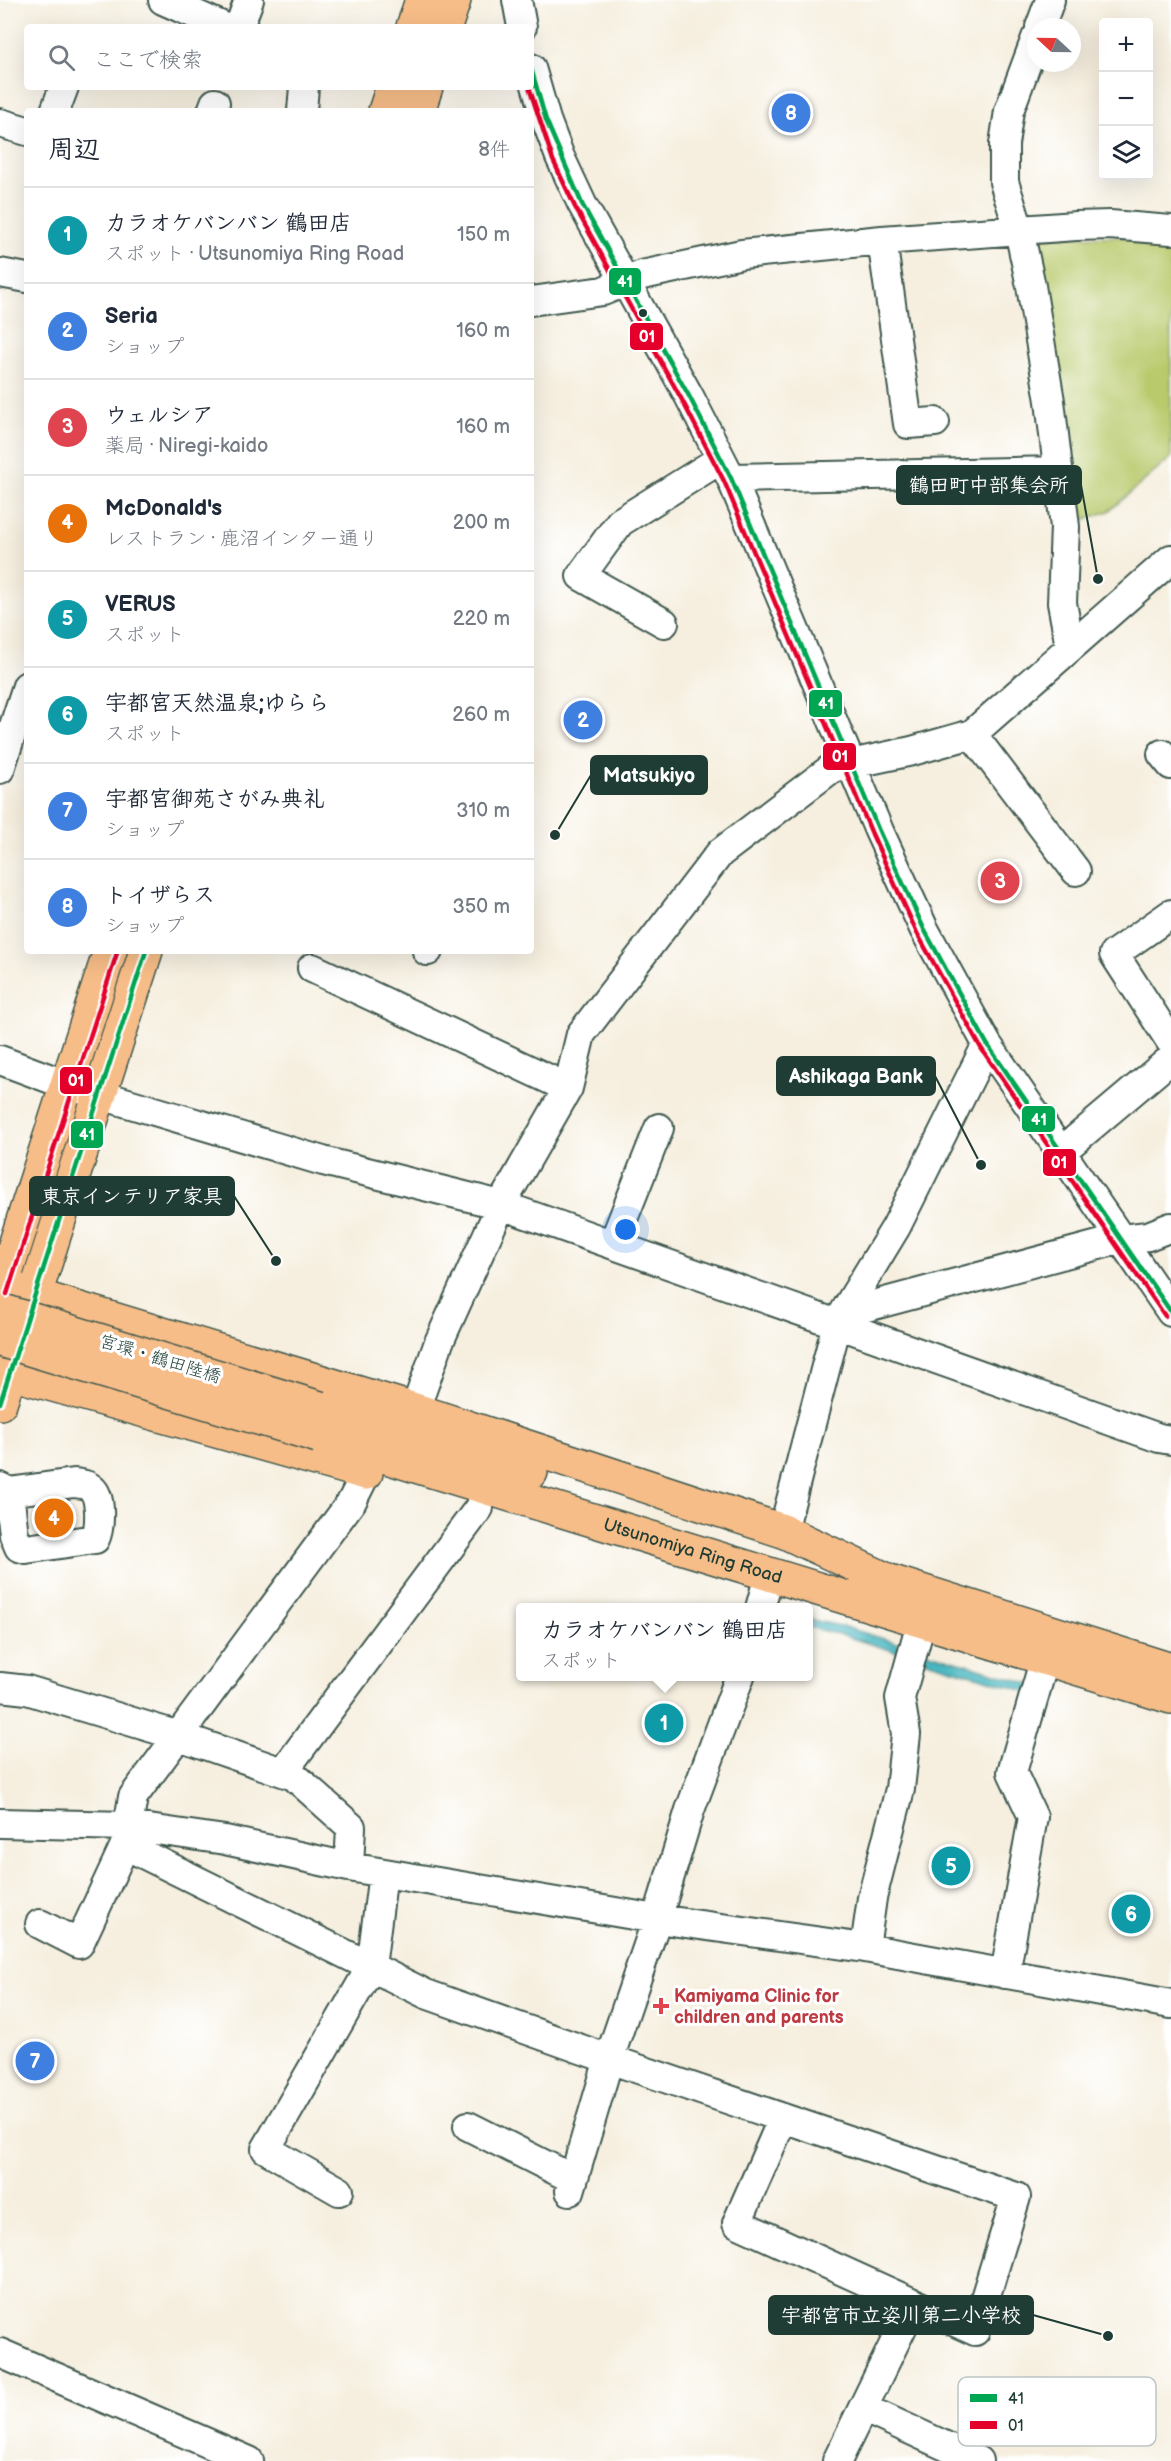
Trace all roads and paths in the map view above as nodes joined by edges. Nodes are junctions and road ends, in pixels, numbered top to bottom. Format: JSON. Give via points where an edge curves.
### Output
{"nodes":[{"id":1,"x":163,"y":0,"type":"edge"},
{"id":2,"x":249,"y":0,"type":"edge"},
{"id":3,"x":422,"y":0,"type":"edge"},
{"id":4,"x":454,"y":0,"type":"edge"},
{"id":5,"x":517,"y":0,"type":"edge"},
{"id":6,"x":1050,"y":0,"type":"edge"},
{"id":7,"x":1043,"y":18,"type":"edge"},
{"id":8,"x":217,"y":24,"type":"edge"},
{"id":9,"x":240,"y":24,"type":"edge"},
{"id":10,"x":414,"y":24,"type":"edge"},
{"id":11,"x":447,"y":24,"type":"edge"},
{"id":12,"x":521,"y":24,"type":"edge"},
{"id":13,"x":1027,"y":62,"type":"edge"},
{"id":14,"x":534,"y":78,"type":"edge"},
{"id":15,"x":63,"y":90,"type":"edge"},
{"id":16,"x":304,"y":90,"type":"edge"},
{"id":17,"x":392,"y":90,"type":"edge"},
{"id":18,"x":425,"y":90,"type":"edge"},
{"id":19,"x":56,"y":108,"type":"edge"},
{"id":20,"x":302,"y":108,"type":"edge"},
{"id":21,"x":386,"y":108,"type":"edge"},
{"id":22,"x":419,"y":108,"type":"edge"},
{"id":23,"x":0,"y":123,"type":"edge"},
{"id":24,"x":24,"y":130,"type":"edge"},
{"id":25,"x":1018,"y":230,"type":"junction"},
{"id":26,"x":1171,"y":230,"type":"edge"},
{"id":27,"x":882,"y":240,"type":"junction"},
{"id":28,"x":626,"y":282,"type":"junction"},
{"id":29,"x":534,"y":301,"type":"edge"},
{"id":30,"x":935,"y":422,"type":"dead end"},
{"id":31,"x":726,"y":468,"type":"junction"},
{"id":32,"x":1058,"y":471,"type":"junction"},
{"id":33,"x":1171,"y":559,"type":"edge"},
{"id":34,"x":664,"y":623,"type":"dead end"},
{"id":35,"x":1070,"y":646,"type":"junction"},
{"id":36,"x":24,"y":694,"type":"edge"},
{"id":37,"x":972,"y":734,"type":"junction"},
{"id":38,"x":2,"y":755,"type":"edge"},
{"id":39,"x":850,"y":763,"type":"junction"},
{"id":40,"x":1076,"y":871,"type":"dead end"},
{"id":41,"x":1171,"y":914,"type":"edge"},
{"id":42,"x":110,"y":954,"type":"edge"},
{"id":43,"x":145,"y":954,"type":"edge"},
{"id":44,"x":312,"y":968,"type":"dead end"},
{"id":45,"x":1171,"y":1042,"type":"edge"},
{"id":46,"x":987,"y":1044,"type":"junction"},
{"id":47,"x":1171,"y":1059,"type":"edge"},
{"id":48,"x":0,"y":1060,"type":"edge"},
{"id":49,"x":67,"y":1085,"type":"junction"},
{"id":50,"x":568,"y":1088,"type":"junction"},
{"id":51,"x":100,"y":1094,"type":"junction"},
{"id":52,"x":659,"y":1128,"type":"dead end"},
{"id":53,"x":1062,"y":1151,"type":"junction"},
{"id":54,"x":501,"y":1204,"type":"junction"},
{"id":55,"x":1171,"y":1227,"type":"edge"},
{"id":56,"x":1121,"y":1239,"type":"junction"},
{"id":57,"x":613,"y":1244,"type":"junction"},
{"id":58,"x":0,"y":1293,"type":"edge"},
{"id":59,"x":36,"y":1296,"type":"junction"},
{"id":60,"x":1171,"y":1312,"type":"edge"},
{"id":61,"x":841,"y":1319,"type":"junction"},
{"id":62,"x":0,"y":1340,"type":"edge"},
{"id":63,"x":3,"y":1382,"type":"edge"},
{"id":64,"x":415,"y":1410,"type":"junction"},
{"id":65,"x":319,"y":1422,"type":"junction"},
{"id":66,"x":1171,"y":1440,"type":"edge"},
{"id":67,"x":366,"y":1473,"type":"junction"},
{"id":68,"x":478,"y":1508,"type":"junction"},
{"id":69,"x":783,"y":1531,"type":"junction"},
{"id":70,"x":885,"y":1579,"type":"junction"},
{"id":71,"x":851,"y":1597,"type":"junction"},
{"id":72,"x":762,"y":1599,"type":"edge"},
{"id":73,"x":916,"y":1640,"type":"junction"},
{"id":74,"x":1171,"y":1670,"type":"edge"},
{"id":75,"x":1039,"y":1680,"type":"junction"},
{"id":76,"x":738,"y":1681,"type":"edge"},
{"id":77,"x":0,"y":1687,"type":"edge"},
{"id":78,"x":1171,"y":1697,"type":"edge"},
{"id":79,"x":179,"y":1736,"type":"junction"},
{"id":80,"x":283,"y":1772,"type":"junction"},
{"id":81,"x":0,"y":1823,"type":"edge"},
{"id":82,"x":126,"y":1835,"type":"junction"},
{"id":83,"x":349,"y":1867,"type":"junction"},
{"id":84,"x":383,"y":1873,"type":"junction"},
{"id":85,"x":657,"y":1919,"type":"junction"},
{"id":86,"x":40,"y":1924,"type":"dead end"},
{"id":87,"x":865,"y":1948,"type":"junction"},
{"id":88,"x":371,"y":1967,"type":"junction"},
{"id":89,"x":1005,"y":1974,"type":"junction"},
{"id":90,"x":1171,"y":2004,"type":"edge"},
{"id":91,"x":609,"y":2059,"type":"junction"},
{"id":92,"x":783,"y":2118,"type":"junction"},
{"id":93,"x":468,"y":2126,"type":"dead end"},
{"id":94,"x":339,"y":2191,"type":"dead end"},
{"id":95,"x":914,"y":2303,"type":"junction"},
{"id":96,"x":0,"y":2353,"type":"edge"},
{"id":97,"x":863,"y":2408,"type":"junction"},
{"id":98,"x":249,"y":2461,"type":"edge"},
{"id":99,"x":837,"y":2461,"type":"edge"},
{"id":100,"x":978,"y":2461,"type":"edge"}],
"edges":[{"from":1,"to":8,"type":"street"},
{"from":2,"to":9,"type":"street"},
{"from":3,"to":10,"type":"main road"},
{"from":4,"to":11,"type":"main road"},
{"from":5,"to":12,"type":"street"},
{"from":6,"to":7,"type":"street"},
{"from":13,"to":25,"type":"street","via":[[1009,111],[1004,144],[1004,182]]},
{"from":14,"to":28,"type":"street","via":[[560,158]]},
{"from":15,"to":19,"type":"street"},
{"from":16,"to":20,"type":"street"},
{"from":17,"to":21,"type":"main road"},
{"from":18,"to":22,"type":"main road"},
{"from":23,"to":24,"type":"street"},
{"from":25,"to":26,"type":"street","via":[[1110,225]]},
{"from":25,"to":27,"type":"street"},
{"from":25,"to":32,"type":"street","via":[[1038,328]]},
{"from":27,"to":28,"type":"street","via":[[742,254],[642,275]]},
{"from":27,"to":30,"type":"street","via":[[908,424]]},
{"from":28,"to":29,"type":"street","via":[[603,291]]},
{"from":28,"to":31,"type":"street"},
{"from":31,"to":32,"type":"street"},
{"from":31,"to":34,"type":"street","via":[[620,522],[581,576]]},
{"from":31,"to":39,"type":"street"},
{"from":32,"to":35,"type":"street","via":[[1065,527],[1062,603]]},
{"from":33,"to":35,"type":"street"},
{"from":35,"to":37,"type":"street"},
{"from":36,"to":38,"type":"street"},
{"from":37,"to":39,"type":"street"},
{"from":37,"to":40,"type":"street"},
{"from":39,"to":46,"type":"street","via":[[924,929]]},
{"from":39,"to":50,"type":"street","via":[[832,768],[720,853],[581,1034]]},
{"from":41,"to":45,"type":"street","via":[[1114,954]]},
{"from":42,"to":49,"type":"main road"},
{"from":43,"to":51,"type":"main road"},
{"from":44,"to":50,"type":"street"},
{"from":46,"to":53,"type":"street"},
{"from":46,"to":61,"type":"street","via":[[896,1227]]},
{"from":47,"to":53,"type":"street"},
{"from":48,"to":49,"type":"street"},
{"from":49,"to":51,"type":"street"},
{"from":49,"to":58,"type":"main road"},
{"from":50,"to":54,"type":"street"},
{"from":51,"to":54,"type":"street","via":[[323,1161]]},
{"from":51,"to":59,"type":"main road"},
{"from":52,"to":57,"type":"street"},
{"from":53,"to":56,"type":"street"},
{"from":54,"to":57,"type":"street"},
{"from":54,"to":64,"type":"street","via":[[438,1342]]},
{"from":55,"to":56,"type":"street","via":[[1148,1236]]},
{"from":56,"to":60,"type":"street"},
{"from":56,"to":61,"type":"street"},
{"from":57,"to":61,"type":"street"},
{"from":58,"to":59,"type":"main road"},
{"from":58,"to":65,"type":"main road","name":"宮環・鶴田陸橋","bridge":true},
{"from":59,"to":63,"type":"main road"},
{"from":59,"to":64,"type":"main road"},
{"from":61,"to":66,"type":"street"},
{"from":61,"to":69,"type":"street"},
{"from":62,"to":65,"type":"main road","name":"宮環・鶴田陸橋","bridge":true},
{"from":63,"to":67,"type":"main road"},
{"from":64,"to":69,"type":"main road"},
{"from":65,"to":70,"type":"main road","name":"Utsunomiya Ring Road"},
{"from":65,"to":71,"type":"main road","name":"Utsunomiya Ring Road","via":[[460,1481]]},
{"from":67,"to":68,"type":"main road"},
{"from":67,"to":79,"type":"street","via":[[352,1501]]},
{"from":68,"to":72,"type":"main road"},
{"from":68,"to":80,"type":"street"},
{"from":69,"to":70,"type":"main road"},
{"from":70,"to":74,"type":"main road","name":"Utsunomiya Ring Road"},
{"from":71,"to":72,"type":"main road"},
{"from":71,"to":73,"type":"main road","name":"Utsunomiya Ring Road"},
{"from":73,"to":75,"type":"main road","name":"Utsunomiya Ring Road"},
{"from":73,"to":87,"type":"street","via":[[900,1698],[906,1734],[900,1789],[872,1898]]},
{"from":75,"to":78,"type":"main road","name":"Utsunomiya Ring Road"},
{"from":75,"to":89,"type":"street","via":[[1012,1772],[1033,1817]]},
{"from":76,"to":85,"type":"street","via":[[690,1810]]},
{"from":77,"to":79,"type":"street","via":[[27,1690]]},
{"from":79,"to":80,"type":"street"},
{"from":79,"to":82,"type":"street","via":[[133,1797]]},
{"from":80,"to":83,"type":"street","via":[[294,1776],[351,1827]]},
{"from":81,"to":82,"type":"street"},
{"from":82,"to":83,"type":"street","via":[[225,1840]]},
{"from":82,"to":86,"type":"street","via":[[79,1944]]},
{"from":82,"to":88,"type":"street"},
{"from":83,"to":84,"type":"street"},
{"from":84,"to":85,"type":"street"},
{"from":84,"to":88,"type":"street"},
{"from":85,"to":87,"type":"street"},
{"from":85,"to":91,"type":"street"},
{"from":87,"to":89,"type":"street"},
{"from":88,"to":91,"type":"street","via":[[426,1994]]},
{"from":88,"to":94,"type":"street","via":[[266,2149]]},
{"from":89,"to":90,"type":"street"},
{"from":91,"to":92,"type":"street"},
{"from":91,"to":93,"type":"street","via":[[572,2185]]},
{"from":92,"to":95,"type":"street","via":[[737,2223]]},
{"from":92,"to":95,"type":"street","via":[[1016,2197],[975,2331]]},
{"from":95,"to":97,"type":"street"},
{"from":96,"to":98,"type":"street"},
{"from":97,"to":99,"type":"street"},
{"from":97,"to":100,"type":"street"}]}
